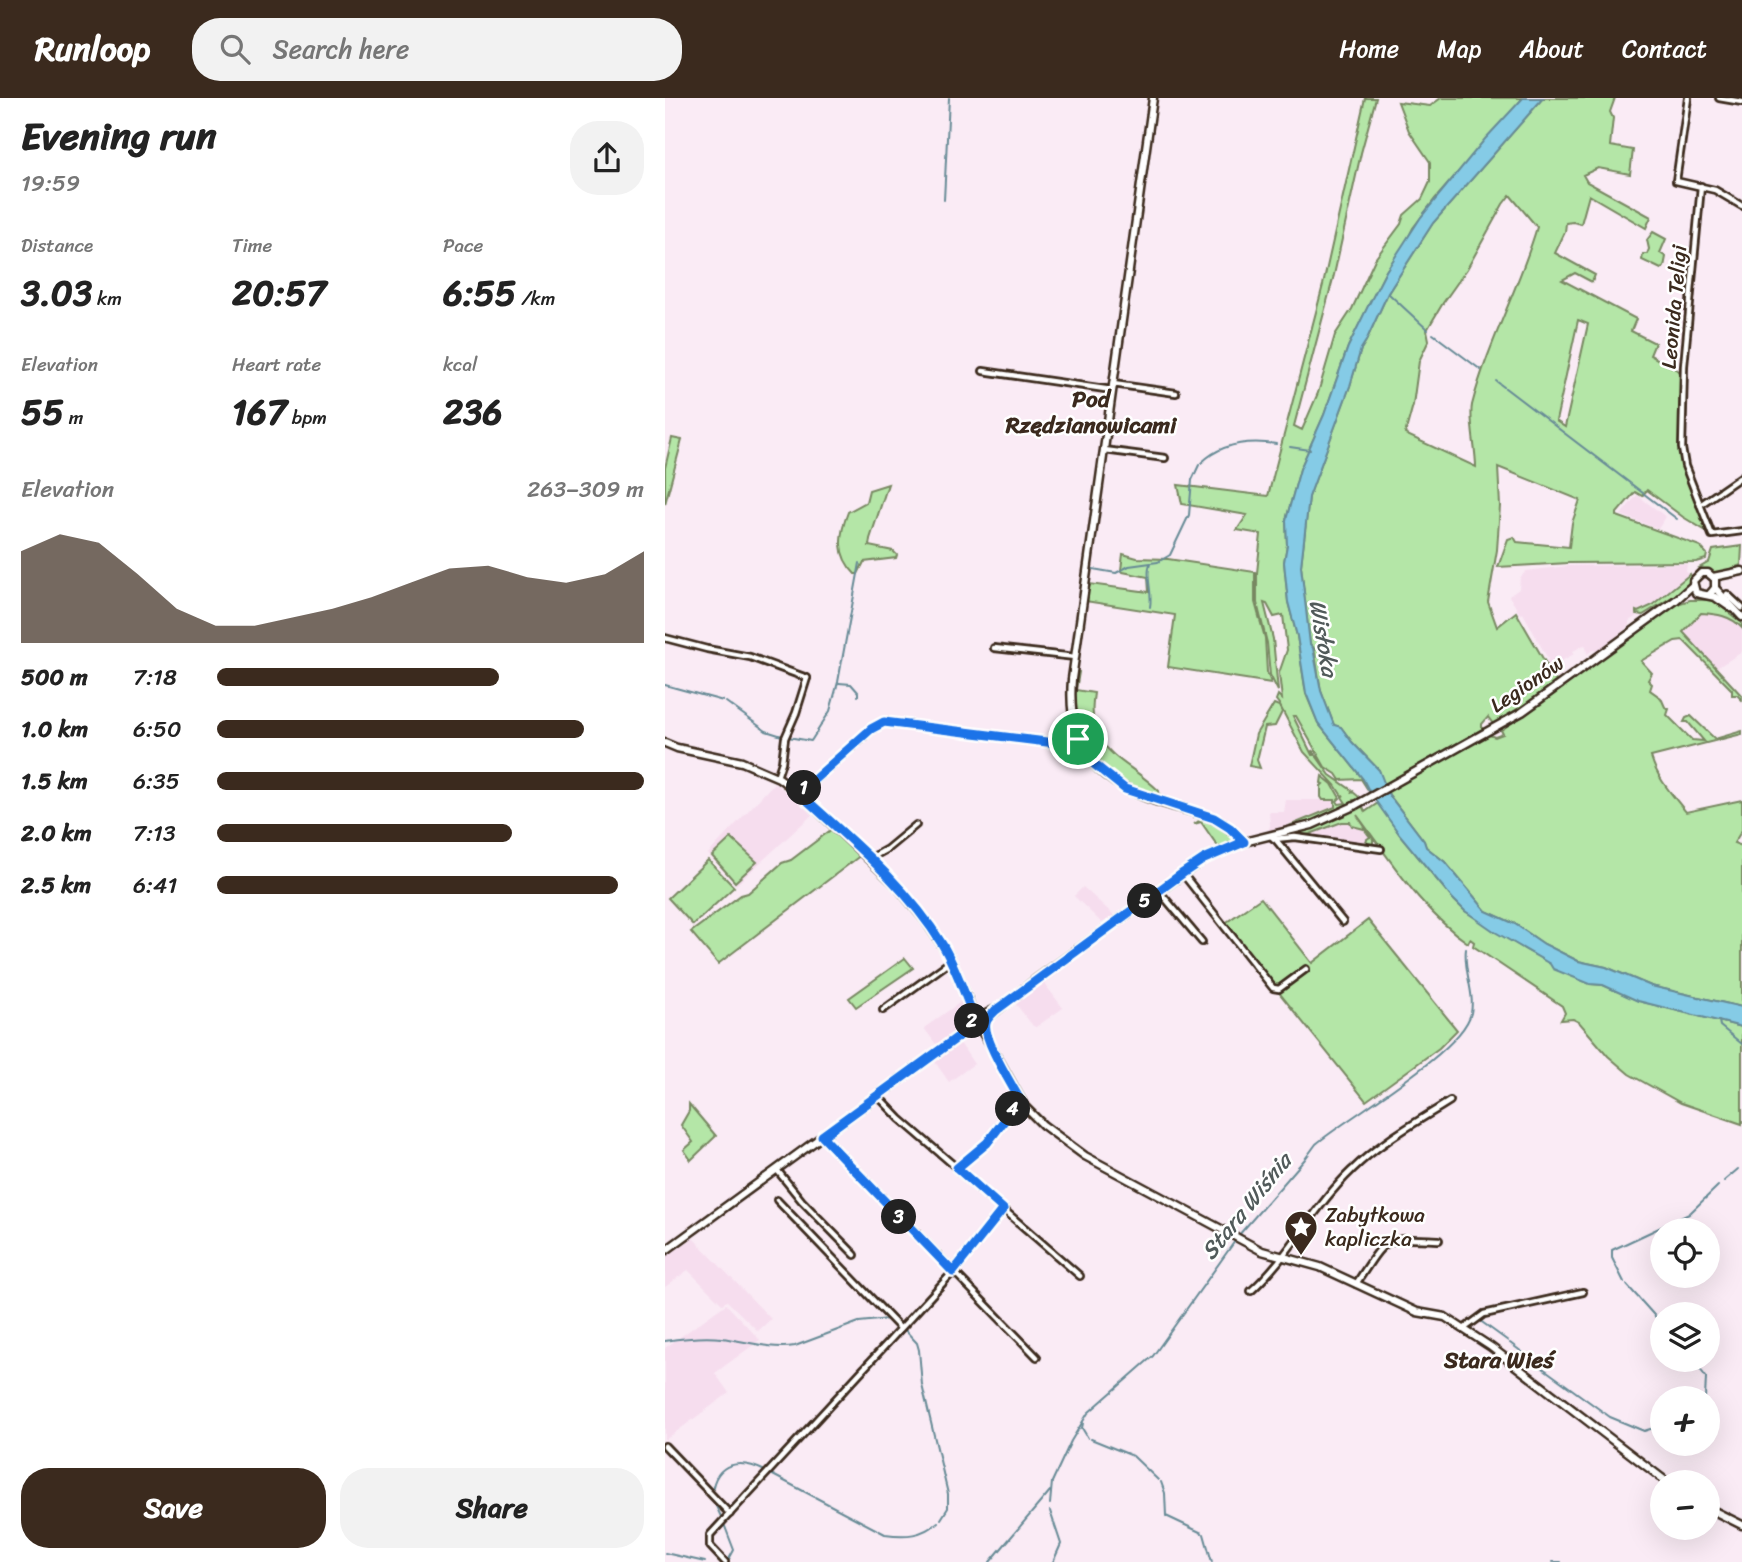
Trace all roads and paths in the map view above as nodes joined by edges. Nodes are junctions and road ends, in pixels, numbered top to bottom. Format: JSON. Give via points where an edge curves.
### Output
{"nodes":[{"id":1,"x":1153,"y":98,"type":"edge"},
{"id":2,"x":1688,"y":98,"type":"edge"},
{"id":3,"x":1719,"y":98,"type":"edge"},
{"id":4,"x":1742,"y":102,"type":"edge"},
{"id":5,"x":1702,"y":186,"type":"junction"},
{"id":6,"x":1742,"y":206,"type":"edge"},
{"id":7,"x":982,"y":371,"type":"dead end"},
{"id":8,"x":1113,"y":387,"type":"junction"},
{"id":9,"x":1176,"y":393,"type":"dead end"},
{"id":10,"x":1104,"y":450,"type":"junction"},
{"id":11,"x":1165,"y":458,"type":"dead end"},
{"id":12,"x":1742,"y":476,"type":"edge"},
{"id":13,"x":1700,"y":505,"type":"junction"},
{"id":14,"x":1742,"y":531,"type":"edge"},
{"id":15,"x":1741,"y":571,"type":"edge"},
{"id":16,"x":1713,"y":577,"type":"junction"},
{"id":17,"x":1693,"y":584,"type":"junction"},
{"id":18,"x":1716,"y":587,"type":"junction"},
{"id":19,"x":1696,"y":593,"type":"junction"},
{"id":20,"x":1727,"y":594,"type":"dead end"},
{"id":21,"x":1709,"y":595,"type":"junction"},
{"id":22,"x":1676,"y":600,"type":"junction"},
{"id":23,"x":1731,"y":608,"type":"junction"},
{"id":24,"x":1742,"y":608,"type":"edge"},
{"id":25,"x":1742,"y":617,"type":"edge"},
{"id":26,"x":665,"y":638,"type":"edge"},
{"id":27,"x":993,"y":648,"type":"dead end"},
{"id":28,"x":1075,"y":657,"type":"junction"},
{"id":29,"x":1078,"y":739,"type":"junction"},
{"id":30,"x":665,"y":743,"type":"edge"},
{"id":31,"x":777,"y":777,"type":"junction"},
{"id":32,"x":799,"y":793,"type":"junction"},
{"id":33,"x":916,"y":825,"type":"dead end"},
{"id":34,"x":1273,"y":838,"type":"junction"},
{"id":35,"x":1244,"y":842,"type":"junction"},
{"id":36,"x":1381,"y":849,"type":"dead end"},
{"id":37,"x":869,"y":859,"type":"junction"},
{"id":38,"x":1183,"y":873,"type":"junction"},
{"id":39,"x":1159,"y":891,"type":"junction"},
{"id":40,"x":1343,"y":922,"type":"dead end"},
{"id":41,"x":1202,"y":942,"type":"dead end"},
{"id":42,"x":951,"y":961,"type":"junction"},
{"id":43,"x":1306,"y":969,"type":"dead end"},
{"id":44,"x":883,"y":1010,"type":"dead end"},
{"id":45,"x":979,"y":1022,"type":"junction"},
{"id":46,"x":878,"y":1096,"type":"junction"},
{"id":47,"x":1020,"y":1100,"type":"junction"},
{"id":48,"x":1450,"y":1101,"type":"dead end"},
{"id":49,"x":822,"y":1136,"type":"junction"},
{"id":50,"x":957,"y":1168,"type":"junction"},
{"id":51,"x":777,"y":1170,"type":"junction"},
{"id":52,"x":777,"y":1200,"type":"dead end"},
{"id":53,"x":1003,"y":1209,"type":"junction"},
{"id":54,"x":1439,"y":1241,"type":"dead end"},
{"id":55,"x":665,"y":1251,"type":"edge"},
{"id":56,"x":855,"y":1255,"type":"dead end"},
{"id":57,"x":1281,"y":1257,"type":"junction"},
{"id":58,"x":953,"y":1272,"type":"junction"},
{"id":59,"x":1080,"y":1276,"type":"dead end"},
{"id":60,"x":1356,"y":1284,"type":"junction"},
{"id":61,"x":1251,"y":1291,"type":"dead end"},
{"id":62,"x":1583,"y":1292,"type":"dead end"},
{"id":63,"x":900,"y":1328,"type":"junction"},
{"id":64,"x":1465,"y":1328,"type":"junction"},
{"id":65,"x":1037,"y":1357,"type":"dead end"},
{"id":66,"x":665,"y":1446,"type":"edge"},
{"id":67,"x":1651,"y":1470,"type":"edge"},
{"id":68,"x":730,"y":1514,"type":"junction"},
{"id":69,"x":1720,"y":1514,"type":"edge"},
{"id":70,"x":1742,"y":1525,"type":"edge"},
{"id":71,"x":725,"y":1562,"type":"edge"}],
"edges":[{"from":1,"to":8,"type":"street"},
{"from":2,"to":5,"type":"street","via":[[1676,181]]},
{"from":3,"to":4,"type":"street"},
{"from":5,"to":6,"type":"street"},
{"from":5,"to":13,"type":"street","name":"Leonida Teligi","via":[[1684,366],[1682,448]]},
{"from":7,"to":8,"type":"street"},
{"from":8,"to":9,"type":"street"},
{"from":8,"to":10,"type":"street"},
{"from":10,"to":11,"type":"street"},
{"from":10,"to":28,"type":"street"},
{"from":12,"to":13,"type":"street"},
{"from":13,"to":14,"type":"street","name":"Leonida Teligi","via":[[1712,535]]},
{"from":15,"to":16,"type":"street"},
{"from":15,"to":18,"type":"street"},
{"from":16,"to":17,"type":"street","via":[[1701,573]]},
{"from":16,"to":18,"type":"street"},
{"from":17,"to":19,"type":"street"},
{"from":17,"to":22,"type":"street","name":"Legionów"},
{"from":18,"to":21,"type":"street"},
{"from":18,"to":23,"type":"street"},
{"from":19,"to":21,"type":"street"},
{"from":19,"to":22,"type":"street","name":"Legionów"},
{"from":20,"to":24,"type":"street"},
{"from":21,"to":23,"type":"street"},
{"from":22,"to":34,"type":"street","name":"Legionów","via":[[1493,729],[1354,806]]},
{"from":23,"to":25,"type":"street"},
{"from":26,"to":31,"type":"street","via":[[750,657],[808,677],[785,738]]},
{"from":27,"to":28,"type":"street"},
{"from":28,"to":29,"type":"street","via":[[1070,704]]},
{"from":29,"to":32,"type":"street","via":[[1063,744],[884,722]]},
{"from":29,"to":35,"type":"street","via":[[1095,765],[1125,789],[1214,818]]},
{"from":30,"to":31,"type":"street","via":[[731,759]]},
{"from":31,"to":32,"type":"street"},
{"from":32,"to":37,"type":"street"},
{"from":33,"to":37,"type":"street"},
{"from":34,"to":35,"type":"street","name":"Legionów"},
{"from":34,"to":36,"type":"street"},
{"from":34,"to":40,"type":"street"},
{"from":35,"to":38,"type":"street","name":"Legionów"},
{"from":37,"to":42,"type":"street","via":[[925,920]]},
{"from":38,"to":39,"type":"street","name":"Legionów"},
{"from":38,"to":43,"type":"street","via":[[1273,988],[1279,989]]},
{"from":39,"to":41,"type":"street"},
{"from":39,"to":45,"type":"street","name":"Legionów"},
{"from":42,"to":44,"type":"street"},
{"from":42,"to":45,"type":"street"},
{"from":45,"to":46,"type":"street","name":"Legionów"},
{"from":45,"to":47,"type":"street"},
{"from":46,"to":49,"type":"street","name":"Legionów"},
{"from":46,"to":50,"type":"street"},
{"from":47,"to":50,"type":"street","via":[[987,1143]]},
{"from":47,"to":57,"type":"street","via":[[1043,1125],[1085,1156]]},
{"from":48,"to":57,"type":"street","via":[[1351,1171]]},
{"from":49,"to":51,"type":"street","name":"Legionów"},
{"from":49,"to":58,"type":"street"},
{"from":50,"to":53,"type":"street"},
{"from":51,"to":55,"type":"street","name":"Legionów"},
{"from":51,"to":56,"type":"street"},
{"from":52,"to":63,"type":"street"},
{"from":53,"to":58,"type":"street"},
{"from":53,"to":59,"type":"street"},
{"from":54,"to":60,"type":"street","via":[[1395,1239],[1385,1243]]},
{"from":57,"to":60,"type":"street","via":[[1309,1263]]},
{"from":57,"to":61,"type":"street"},
{"from":58,"to":63,"type":"street"},
{"from":58,"to":65,"type":"street"},
{"from":60,"to":64,"type":"street"},
{"from":62,"to":64,"type":"street","via":[[1484,1314]]},
{"from":63,"to":68,"type":"street"},
{"from":64,"to":67,"type":"street"},
{"from":66,"to":68,"type":"street"},
{"from":68,"to":71,"type":"street","via":[[709,1539]]},
{"from":69,"to":70,"type":"street"}]}
